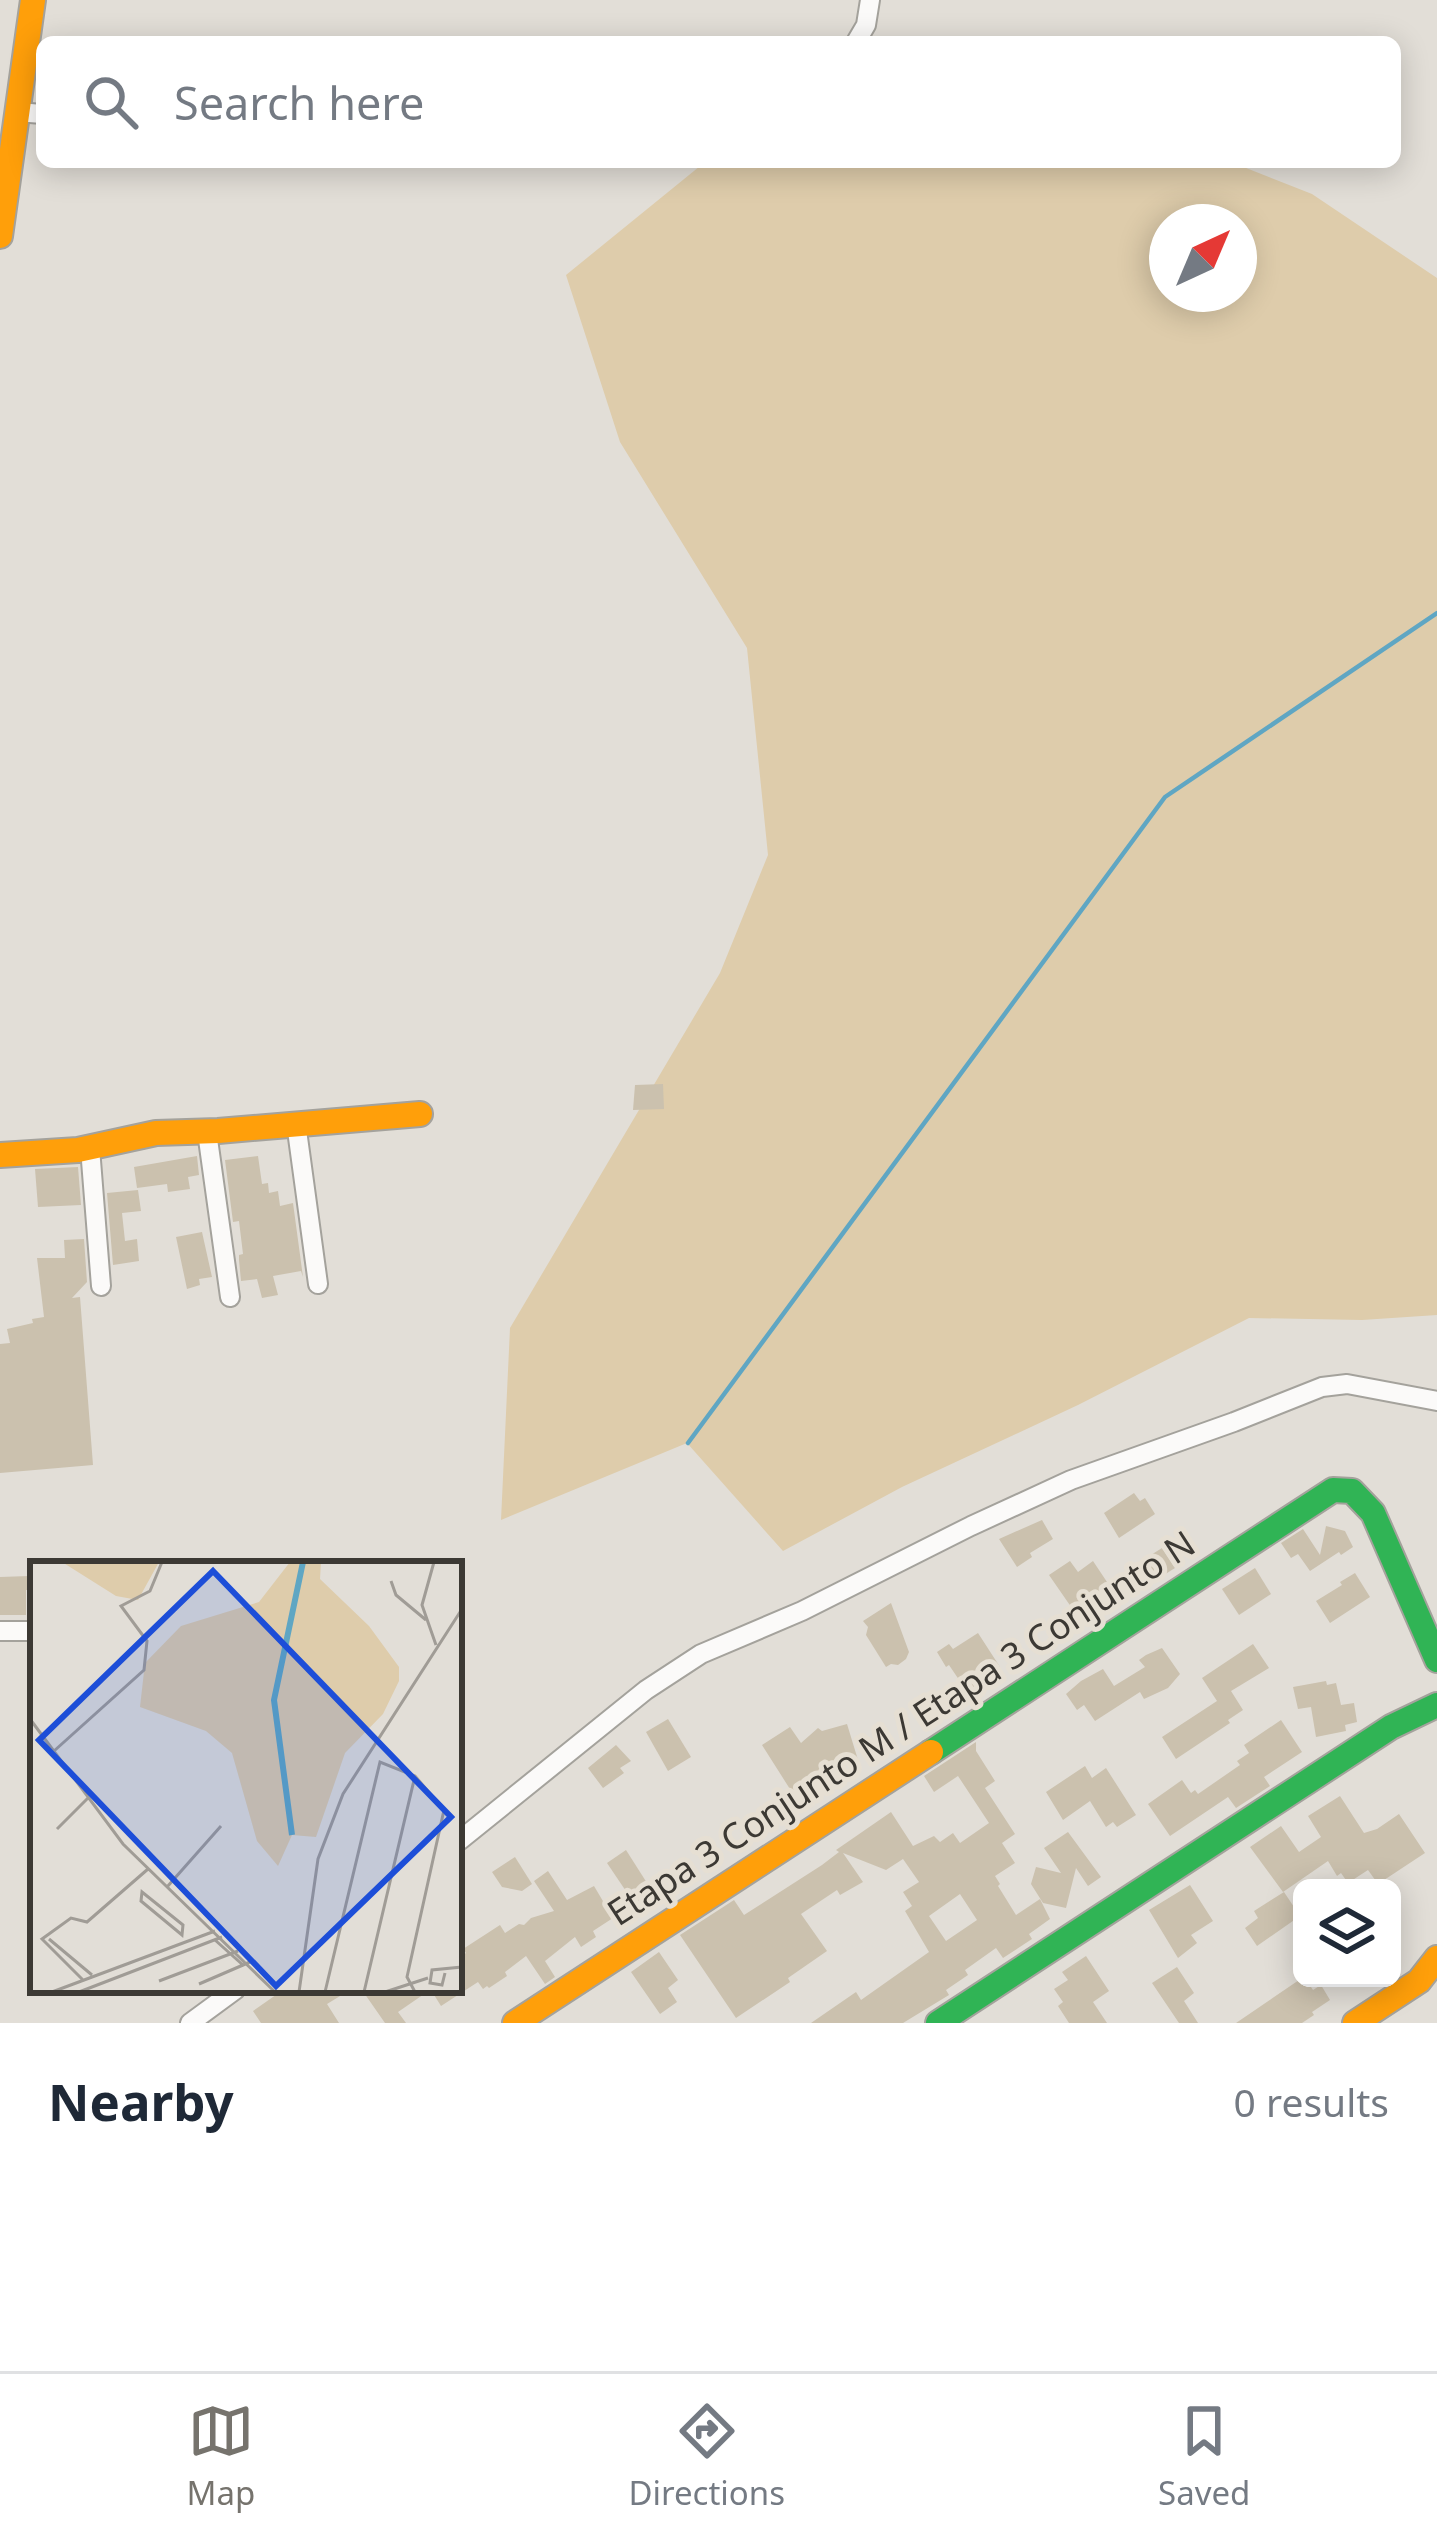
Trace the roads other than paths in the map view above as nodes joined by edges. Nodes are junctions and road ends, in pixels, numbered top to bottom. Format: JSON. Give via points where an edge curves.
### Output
{"nodes":[{"id":1,"x":32,"y":0,"type":"edge"},
{"id":2,"x":870,"y":0,"type":"edge"},
{"id":3,"x":860,"y":36,"type":"edge"},
{"id":4,"x":30,"y":113,"type":"edge"},
{"id":5,"x":0,"y":236,"type":"edge"},
{"id":6,"x":420,"y":1114,"type":"dead end"},
{"id":7,"x":296,"y":1124,"type":"junction"},
{"id":8,"x":207,"y":1132,"type":"junction"},
{"id":9,"x":90,"y":1148,"type":"junction"},
{"id":10,"x":0,"y":1155,"type":"edge"},
{"id":11,"x":318,"y":1284,"type":"dead end"},
{"id":12,"x":100,"y":1286,"type":"dead end"},
{"id":13,"x":230,"y":1297,"type":"dead end"},
{"id":14,"x":1437,"y":1402,"type":"edge"},
{"id":15,"x":1437,"y":1660,"type":"edge"},
{"id":16,"x":1437,"y":1705,"type":"edge"},
{"id":17,"x":462,"y":1839,"type":"edge"},
{"id":18,"x":1437,"y":1958,"type":"edge"},
{"id":19,"x":231,"y":1993,"type":"edge"},
{"id":20,"x":190,"y":2023,"type":"edge"},
{"id":21,"x":515,"y":2023,"type":"edge"},
{"id":22,"x":938,"y":2023,"type":"edge"},
{"id":23,"x":1355,"y":2023,"type":"edge"}],
"edges":[{"from":1,"to":4,"type":"street"},
{"from":2,"to":3,"type":"street"},
{"from":4,"to":5,"type":"street"},
{"from":6,"to":7,"type":"street"},
{"from":7,"to":8,"type":"street"},
{"from":7,"to":11,"type":"street"},
{"from":8,"to":9,"type":"street","via":[[146,1134]]},
{"from":8,"to":13,"type":"street"},
{"from":9,"to":10,"type":"street"},
{"from":9,"to":12,"type":"street"},
{"from":14,"to":17,"type":"street","via":[[1347,1384],[1322,1387],[1071,1480],[701,1654]]},
{"from":15,"to":21,"type":"street","name":"Etapa 3 Conjunto M / Etapa 3 Conjunto N","via":[[1373,1513],[1354,1490],[1327,1493]]},
{"from":16,"to":22,"type":"street","via":[[1391,1727]]},
{"from":18,"to":23,"type":"street","via":[[1419,1982]]},
{"from":19,"to":20,"type":"street"}]}
